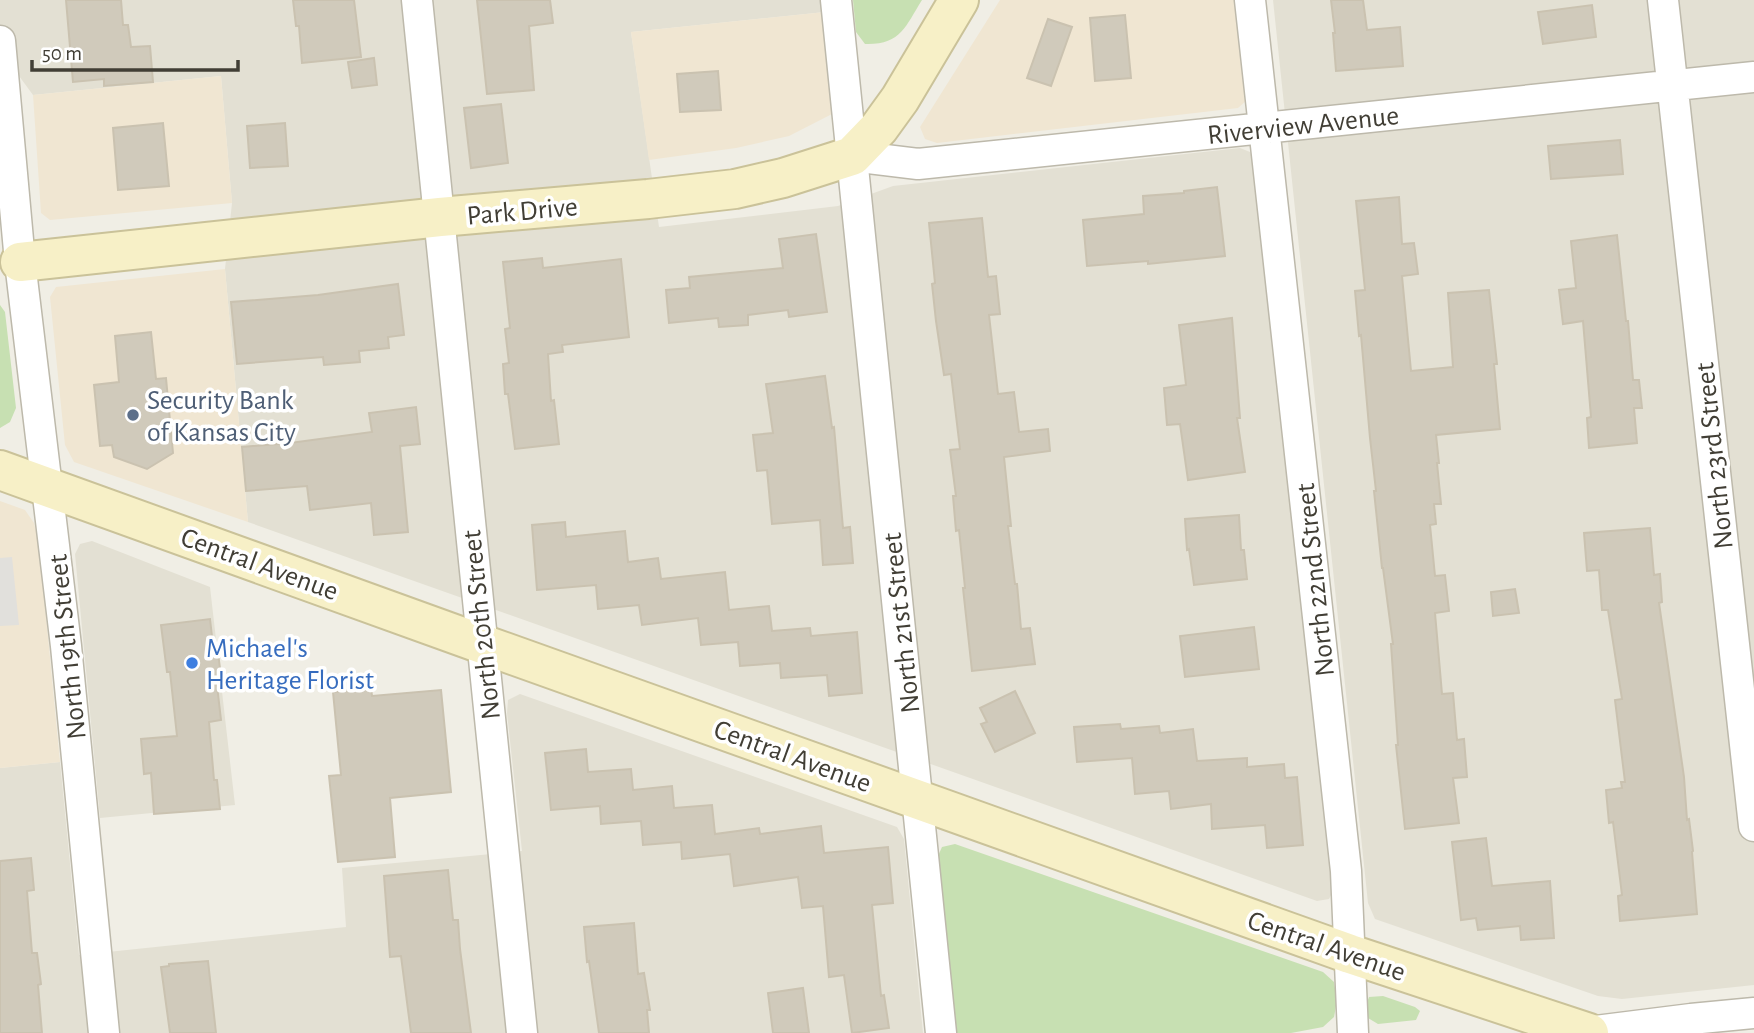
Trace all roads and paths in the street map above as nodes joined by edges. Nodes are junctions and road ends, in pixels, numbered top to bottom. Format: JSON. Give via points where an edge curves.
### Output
{"nodes":[{"id":1,"x":417,"y":0,"type":"edge"},
{"id":2,"x":835,"y":0,"type":"edge"},
{"id":3,"x":959,"y":0,"type":"edge"},
{"id":4,"x":1250,"y":0,"type":"edge"},
{"id":5,"x":1663,"y":0,"type":"edge"},
{"id":6,"x":0,"y":41,"type":"edge"},
{"id":7,"x":1754,"y":77,"type":"edge"},
{"id":8,"x":1672,"y":86,"type":"junction"},
{"id":9,"x":1264,"y":128,"type":"junction"},
{"id":10,"x":852,"y":156,"type":"junction"},
{"id":11,"x":440,"y":217,"type":"junction"},
{"id":12,"x":10,"y":263,"type":"edge"},
{"id":13,"x":0,"y":470,"type":"edge"},
{"id":14,"x":47,"y":487,"type":"junction"},
{"id":15,"x":482,"y":644,"type":"junction"},
{"id":16,"x":918,"y":799,"type":"junction"},
{"id":17,"x":1754,"y":826,"type":"edge"},
{"id":18,"x":1350,"y":954,"type":"junction"},
{"id":19,"x":1754,"y":1013,"type":"edge"},
{"id":20,"x":104,"y":1033,"type":"edge"},
{"id":21,"x":522,"y":1033,"type":"edge"},
{"id":22,"x":942,"y":1033,"type":"edge"},
{"id":23,"x":1353,"y":1033,"type":"edge"},
{"id":24,"x":1578,"y":1033,"type":"edge"},
{"id":25,"x":1588,"y":1033,"type":"edge"}],
"edges":[{"from":1,"to":11,"type":"street","name":"North 20th Street"},
{"from":2,"to":10,"type":"street","name":"North 21st Street"},
{"from":3,"to":10,"type":"main road","name":"Park Drive","via":[[900,99]]},
{"from":4,"to":9,"type":"street","name":"North 22nd Street"},
{"from":5,"to":8,"type":"street","name":"North 23rd Street"},
{"from":6,"to":12,"type":"street","name":"North 19th Street"},
{"from":7,"to":8,"type":"street","name":"Riverview Avenue"},
{"from":8,"to":9,"type":"street","name":"Riverview Avenue"},
{"from":8,"to":17,"type":"street","name":"North 23rd Street"},
{"from":9,"to":10,"type":"street","name":"Riverview Avenue","via":[[918,164]]},
{"from":9,"to":18,"type":"street","name":"North 22nd Street","via":[[1345,858]]},
{"from":10,"to":11,"type":"main road","name":"Park Drive","via":[[735,189]]},
{"from":10,"to":16,"type":"street","name":"North 21st Street"},
{"from":11,"to":12,"type":"main road","name":"Park Drive"},
{"from":11,"to":15,"type":"street","name":"North 20th Street"},
{"from":12,"to":14,"type":"street","name":"North 19th Street"},
{"from":13,"to":14,"type":"main road","name":"Central Avenue"},
{"from":14,"to":15,"type":"main road","name":"Central Avenue"},
{"from":14,"to":20,"type":"street","name":"North 19th Street"},
{"from":15,"to":16,"type":"main road","name":"Central Avenue"},
{"from":15,"to":21,"type":"street","name":"North 20th Street"},
{"from":16,"to":18,"type":"main road","name":"Central Avenue"},
{"from":16,"to":22,"type":"street","name":"North 21st Street"},
{"from":18,"to":23,"type":"street","name":"North 22nd Street"},
{"from":18,"to":25,"type":"main road","name":"Central Avenue"},
{"from":19,"to":25,"type":"street"},
{"from":24,"to":25,"type":"street"}]}
